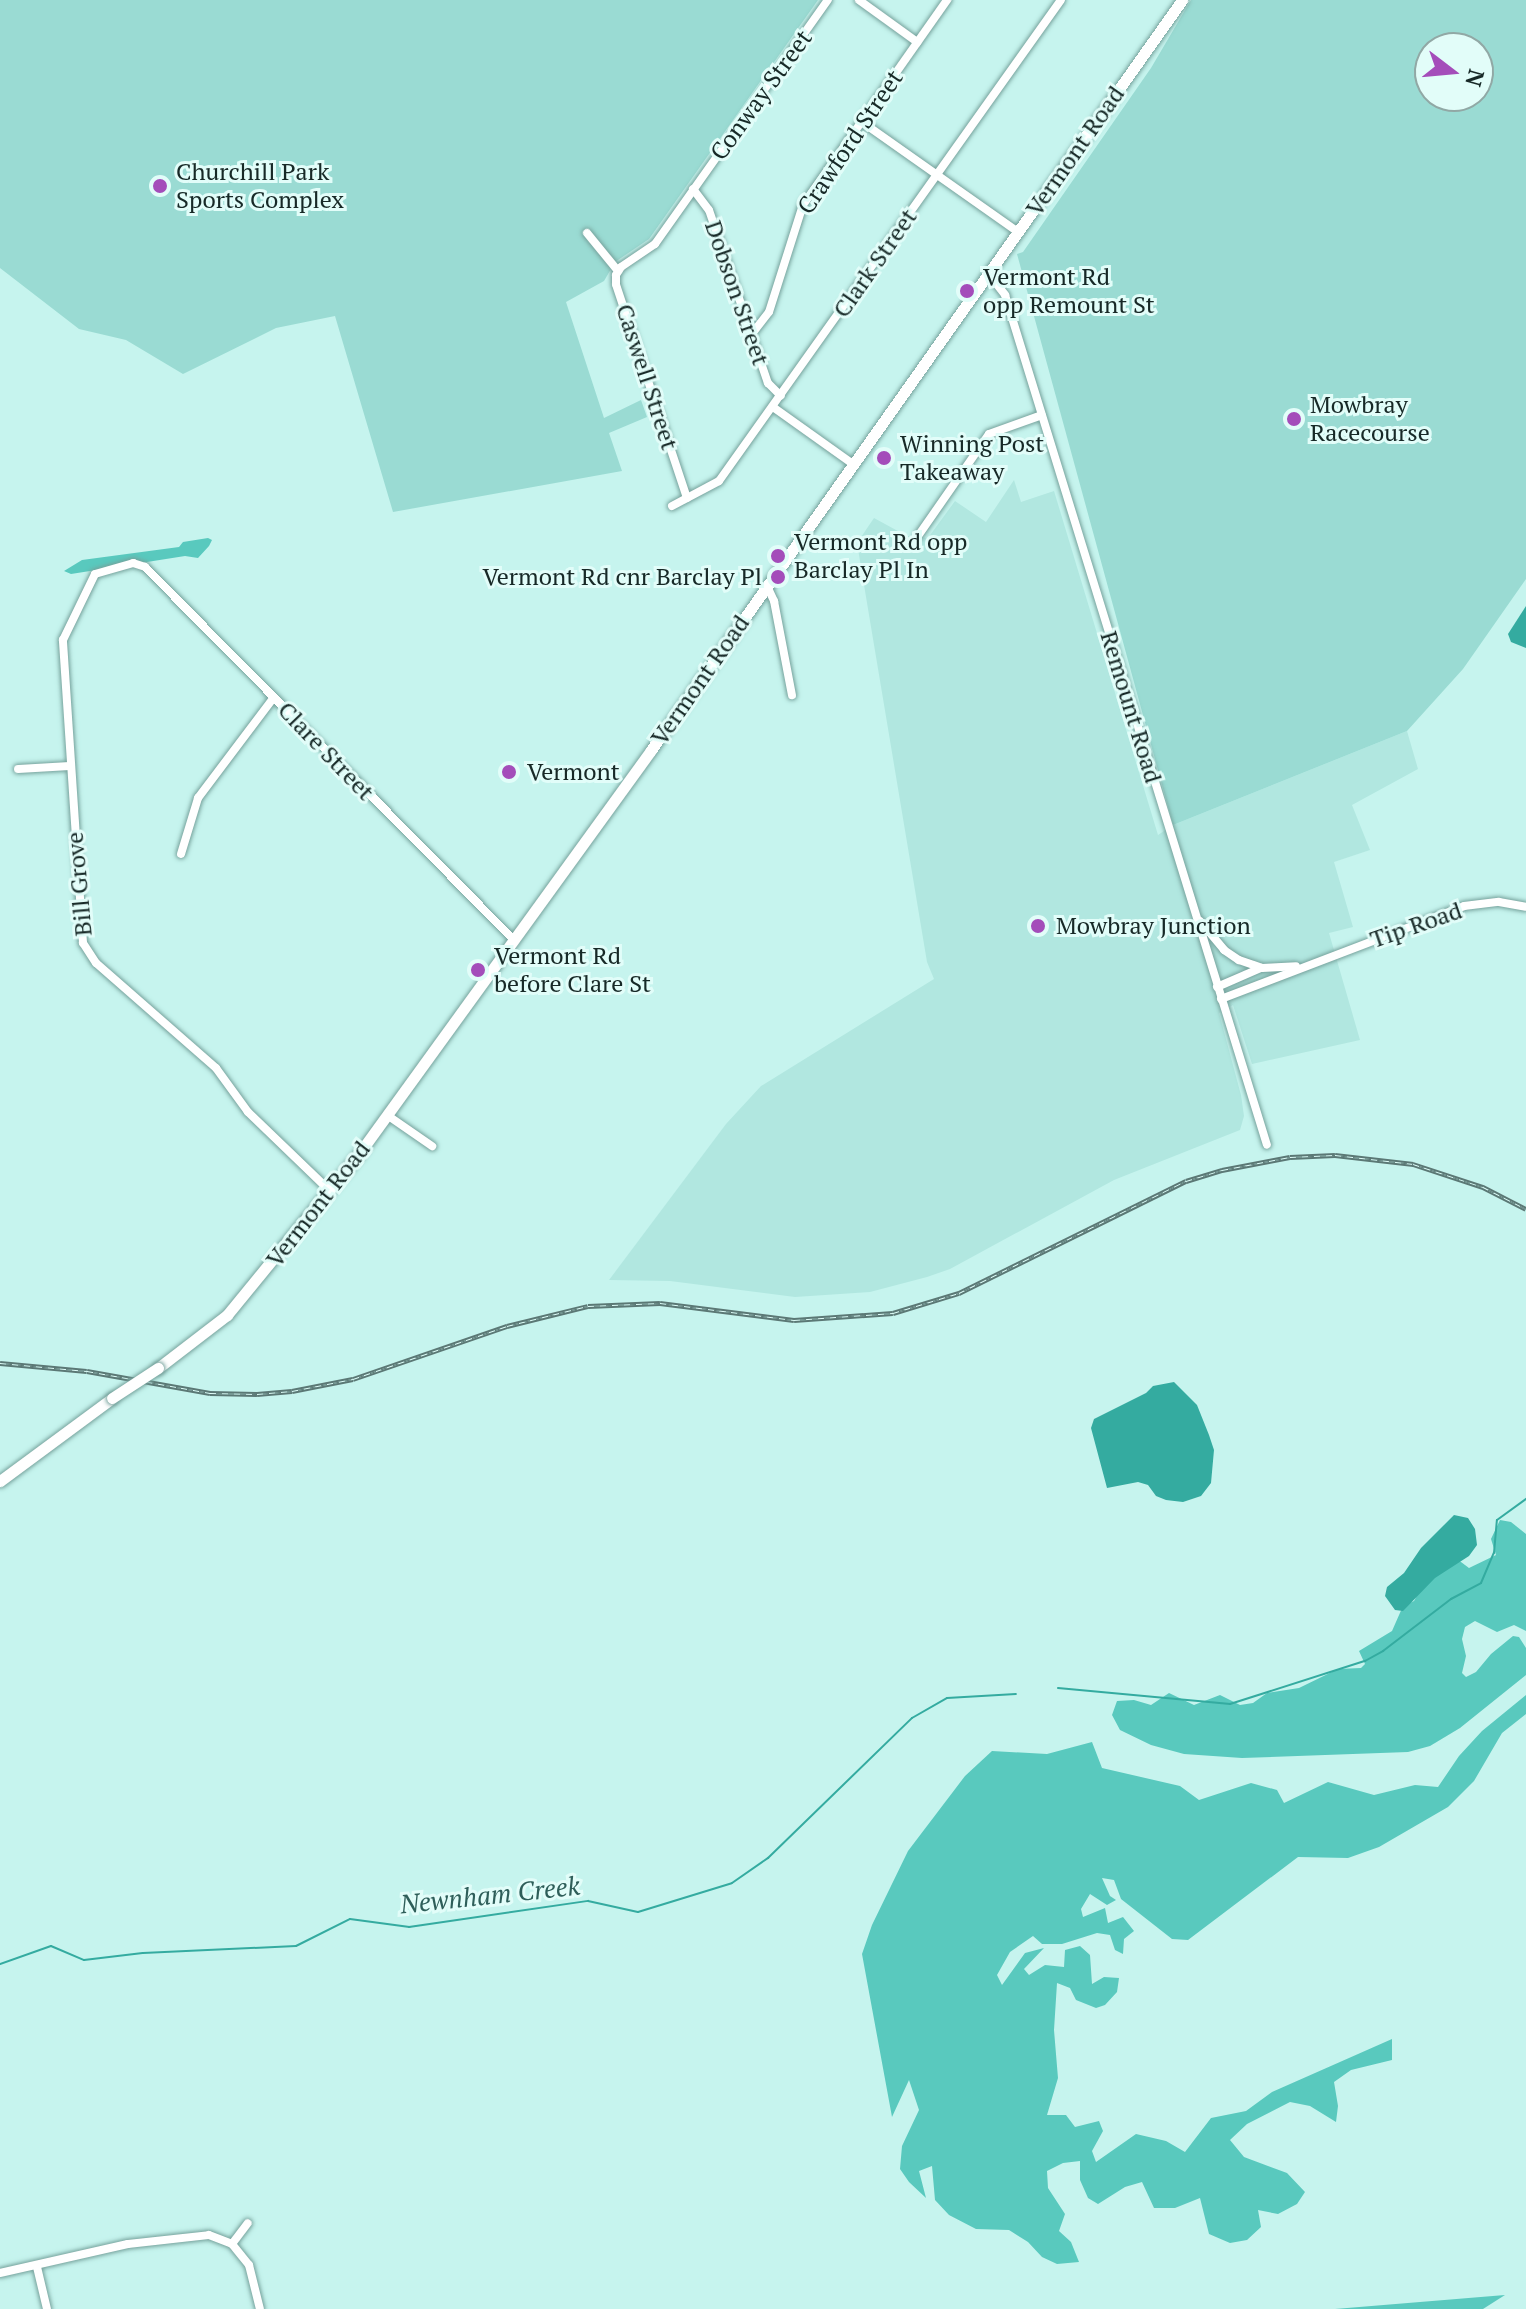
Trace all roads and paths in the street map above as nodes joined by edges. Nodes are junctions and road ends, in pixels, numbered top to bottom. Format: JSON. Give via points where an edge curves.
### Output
{"nodes":[{"id":1,"x":828,"y":0,"type":"edge"},
{"id":2,"x":859,"y":0,"type":"edge"},
{"id":3,"x":947,"y":0,"type":"edge"},
{"id":4,"x":1061,"y":0,"type":"edge"},
{"id":5,"x":1182,"y":0,"type":"edge"},
{"id":6,"x":917,"y":42,"type":"junction"},
{"id":7,"x":862,"y":122,"type":"junction"},
{"id":8,"x":937,"y":175,"type":"junction"},
{"id":9,"x":693,"y":189,"type":"junction"},
{"id":10,"x":1018,"y":232,"type":"junction"},
{"id":11,"x":587,"y":233,"type":"dead end"},
{"id":12,"x":618,"y":271,"type":"junction"},
{"id":13,"x":988,"y":273,"type":"junction"},
{"id":14,"x":751,"y":335,"type":"junction"},
{"id":15,"x":781,"y":396,"type":"junction"},
{"id":16,"x":773,"y":407,"type":"junction"},
{"id":17,"x":1042,"y":415,"type":"junction"},
{"id":18,"x":853,"y":464,"type":"junction"},
{"id":19,"x":687,"y":498,"type":"junction"},
{"id":20,"x":672,"y":506,"type":"dead end"},
{"id":21,"x":918,"y":536,"type":"dead end"},
{"id":22,"x":139,"y":563,"type":"joint"},
{"id":23,"x":767,"y":586,"type":"junction"},
{"id":24,"x":792,"y":695,"type":"dead end"},
{"id":25,"x":274,"y":697,"type":"junction"},
{"id":26,"x":70,"y":766,"type":"junction"},
{"id":27,"x":18,"y":769,"type":"dead end"},
{"id":28,"x":181,"y":854,"type":"dead end"},
{"id":29,"x":1526,"y":907,"type":"edge"},
{"id":30,"x":1193,"y":911,"type":"junction"},
{"id":31,"x":513,"y":939,"type":"junction"},
{"id":32,"x":1309,"y":964,"type":"junction"},
{"id":33,"x":1260,"y":969,"type":"junction"},
{"id":34,"x":1263,"y":982,"type":"junction"},
{"id":35,"x":1217,"y":987,"type":"junction"},
{"id":36,"x":1221,"y":999,"type":"junction"},
{"id":37,"x":387,"y":1115,"type":"junction"},
{"id":38,"x":1267,"y":1145,"type":"dead end"},
{"id":39,"x":432,"y":1146,"type":"dead end"},
{"id":40,"x":330,"y":1191,"type":"junction"},
{"id":41,"x":0,"y":1481,"type":"edge"},
{"id":42,"x":248,"y":2223,"type":"dead end"},
{"id":43,"x":232,"y":2244,"type":"junction"},
{"id":44,"x":37,"y":2267,"type":"junction"},
{"id":45,"x":0,"y":2273,"type":"edge"},
{"id":46,"x":47,"y":2309,"type":"edge"},
{"id":47,"x":260,"y":2309,"type":"edge"}],
"edges":[{"from":1,"to":9,"type":"street","name":"Conway Street"},
{"from":2,"to":6,"type":"street"},
{"from":3,"to":6,"type":"street","name":"Crawford Street"},
{"from":4,"to":8,"type":"street","name":"Clark Street"},
{"from":5,"to":10,"type":"street","name":"Vermont Road"},
{"from":6,"to":7,"type":"street","name":"Crawford Street"},
{"from":7,"to":8,"type":"street"},
{"from":7,"to":14,"type":"street","name":"Crawford Street","via":[[803,205],[769,312]]},
{"from":8,"to":10,"type":"street"},
{"from":8,"to":15,"type":"street","name":"Clark Street"},
{"from":9,"to":12,"type":"street","name":"Caswell Street","via":[[651,249]]},
{"from":9,"to":14,"type":"street","name":"Dobson Street","via":[[709,210]]},
{"from":10,"to":13,"type":"street","name":"Vermont Road"},
{"from":11,"to":12,"type":"street"},
{"from":12,"to":19,"type":"street","name":"Caswell Street","via":[[616,284]]},
{"from":13,"to":17,"type":"street","name":"Remount Road","via":[[1005,295]]},
{"from":13,"to":18,"type":"street","name":"Vermont Road"},
{"from":14,"to":15,"type":"street","name":"Dobson Street","via":[[768,383]]},
{"from":15,"to":16,"type":"street","name":"Clark Street"},
{"from":16,"to":18,"type":"street"},
{"from":16,"to":19,"type":"street","name":"Clark Street","via":[[719,481]]},
{"from":17,"to":21,"type":"street","via":[[989,434]]},
{"from":17,"to":30,"type":"street","name":"Remount Road"},
{"from":18,"to":23,"type":"street","name":"Vermont Road"},
{"from":19,"to":20,"type":"street","name":"Clark Street"},
{"from":22,"to":25,"type":"street","name":"Clare Street"},
{"from":22,"to":26,"type":"street","name":"Bill Grove","via":[[95,574],[66,631]]},
{"from":23,"to":24,"type":"street"},
{"from":23,"to":31,"type":"street","name":"Vermont Road"},
{"from":25,"to":28,"type":"street","via":[[198,798]]},
{"from":25,"to":31,"type":"street","name":"Clare Street"},
{"from":26,"to":27,"type":"street"},
{"from":26,"to":40,"type":"street","name":"Bill Grove","via":[[80,931],[88,954],[216,1068],[248,1112]]},
{"from":29,"to":32,"type":"street","name":"Tip Road","via":[[1499,902],[1464,906]]},
{"from":30,"to":33,"type":"street","via":[[1224,950]]},
{"from":30,"to":35,"type":"street","name":"Remount Road"},
{"from":31,"to":37,"type":"street","name":"Vermont Road"},
{"from":32,"to":33,"type":"street","name":"Tip Road"},
{"from":32,"to":34,"type":"street","name":"Tip Road"},
{"from":33,"to":34,"type":"street"},
{"from":33,"to":35,"type":"street","name":"Tip Road"},
{"from":34,"to":36,"type":"street","name":"Tip Road"},
{"from":35,"to":36,"type":"street","name":"Remount Road"},
{"from":36,"to":38,"type":"street","name":"Remount Road"},
{"from":37,"to":39,"type":"street"},
{"from":37,"to":40,"type":"street","name":"Vermont Road"},
{"from":40,"to":41,"type":"street","name":"Vermont Road","bridge":true,"via":[[227,1315]]},
{"from":42,"to":43,"type":"street"},
{"from":43,"to":44,"type":"street","via":[[191,2235],[128,2244]]},
{"from":43,"to":47,"type":"street","via":[[249,2265]]},
{"from":44,"to":45,"type":"street"},
{"from":44,"to":46,"type":"street"}]}
